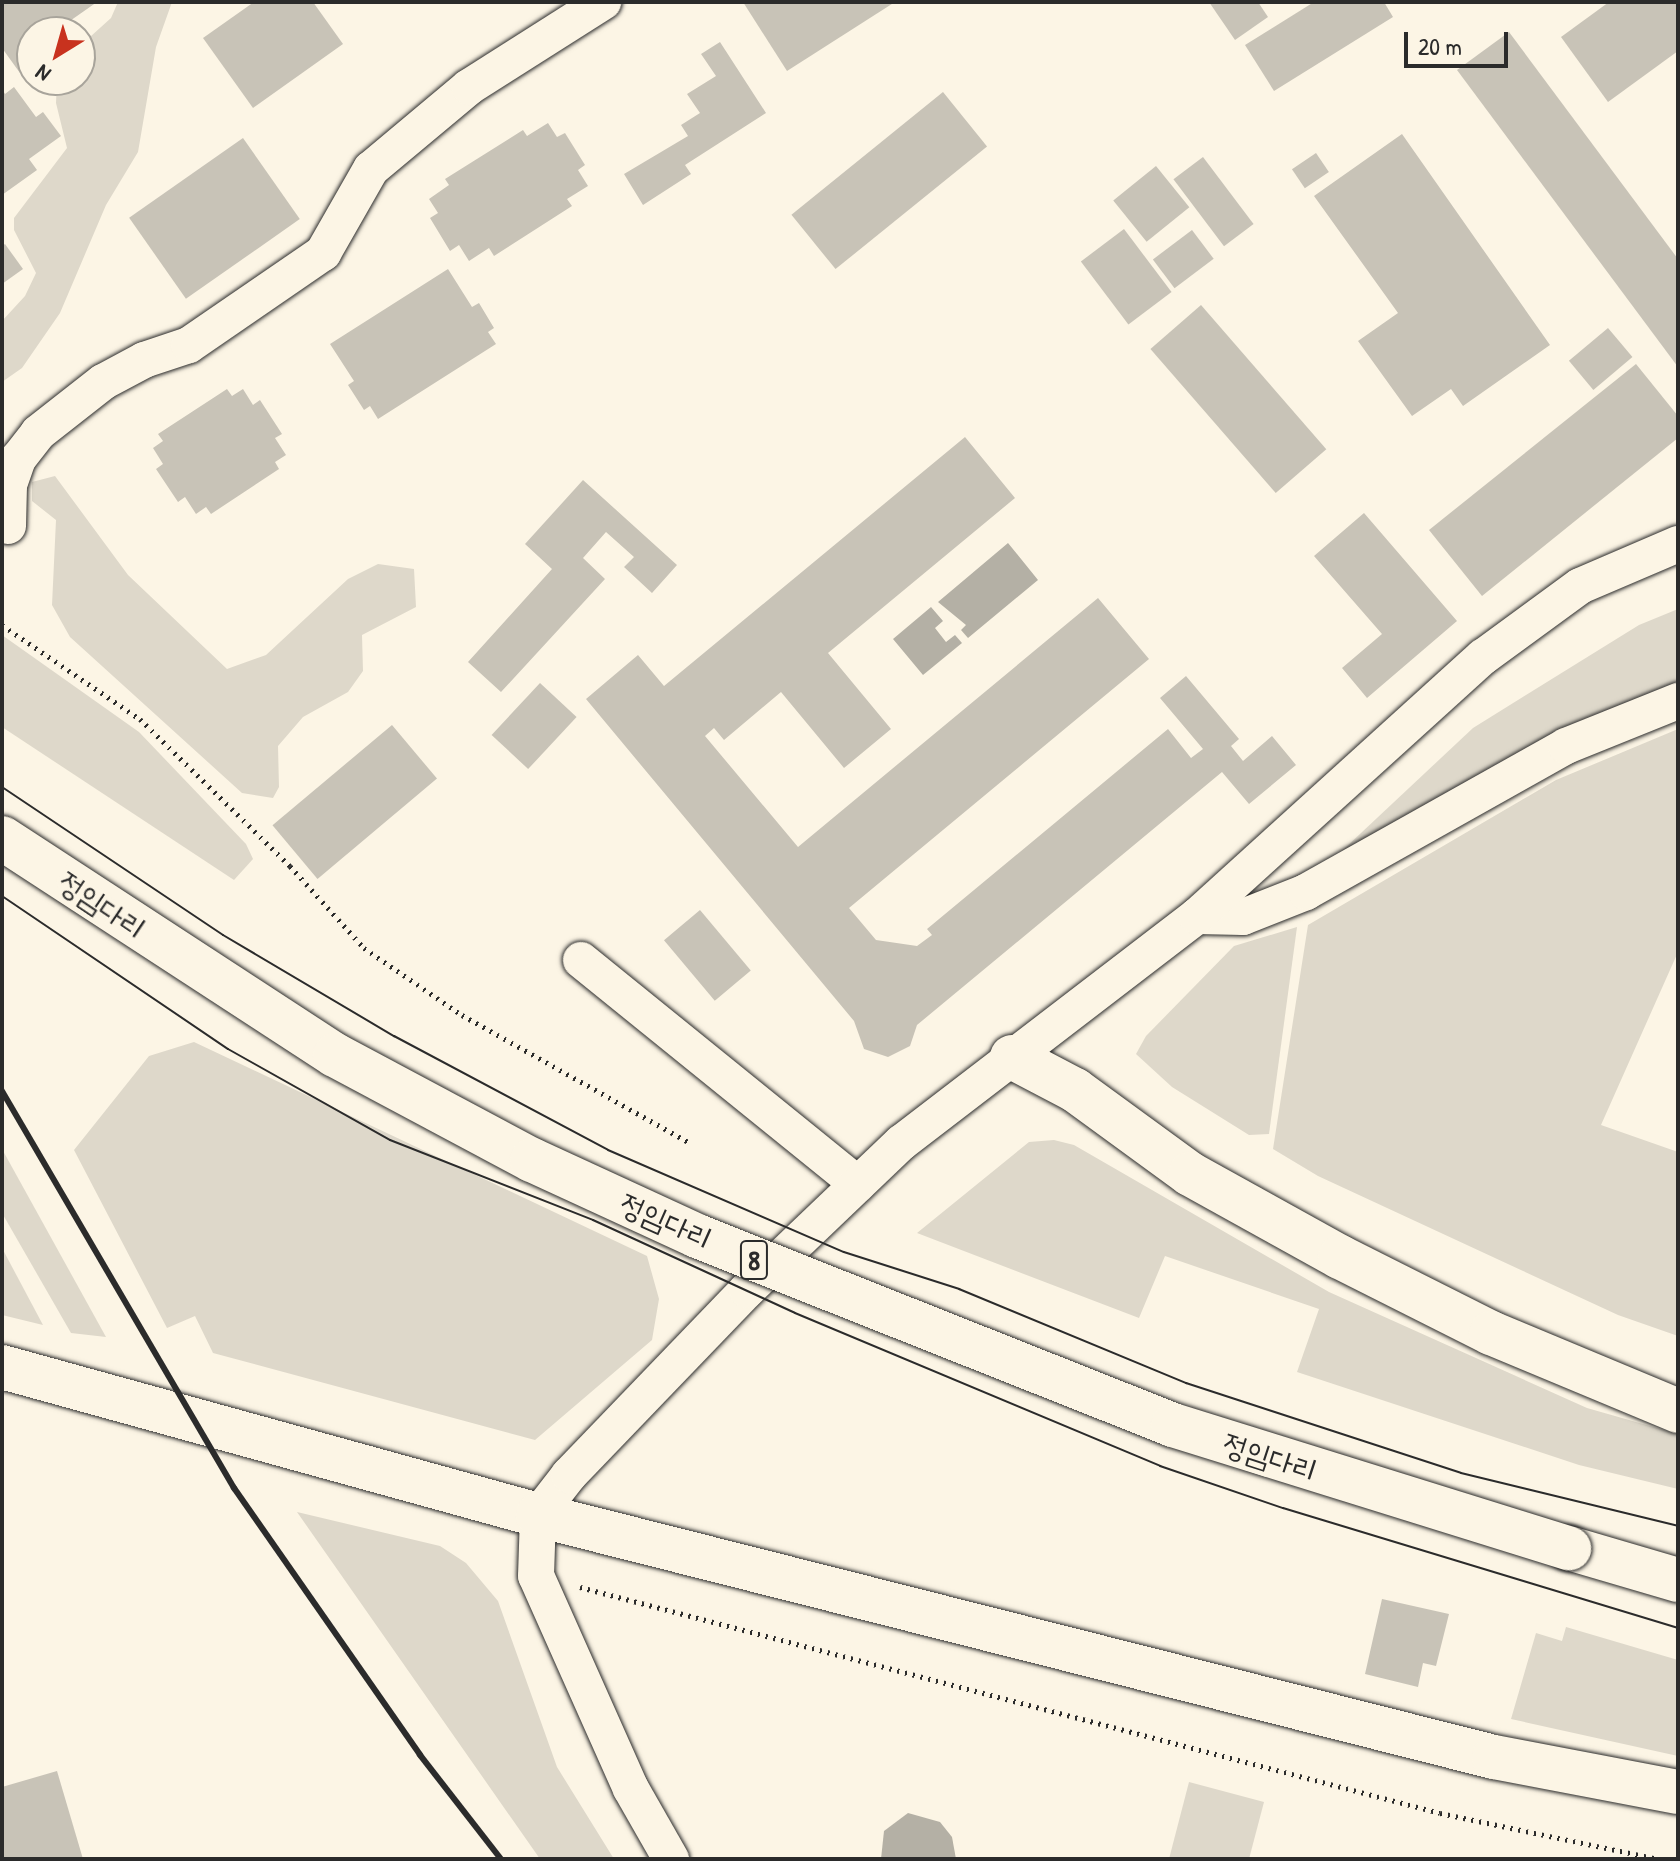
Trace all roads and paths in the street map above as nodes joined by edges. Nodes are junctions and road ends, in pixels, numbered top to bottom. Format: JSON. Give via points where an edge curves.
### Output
{"nodes":[{"id":1,"x":603,"y":2,"type":"edge"},
{"id":2,"x":8,"y":526,"type":"dead end"},
{"id":3,"x":1678,"y":544,"type":"edge"},
{"id":4,"x":2,"y":625,"type":"edge"},
{"id":5,"x":1678,"y":701,"type":"edge"},
{"id":6,"x":2,"y":838,"type":"edge"},
{"id":7,"x":1197,"y":916,"type":"junction"},
{"id":8,"x":581,"y":960,"type":"dead end"},
{"id":9,"x":1012,"y":1057,"type":"junction"},
{"id":10,"x":688,"y":1142,"type":"dead end"},
{"id":11,"x":858,"y":1184,"type":"junction"},
{"id":12,"x":2,"y":1367,"type":"edge"},
{"id":13,"x":1678,"y":1411,"type":"edge"},
{"id":14,"x":538,"y":1515,"type":"junction"},
{"id":15,"x":1569,"y":1548,"type":"junction"},
{"id":16,"x":1678,"y":1561,"type":"edge"},
{"id":17,"x":536,"y":1576,"type":"junction"},
{"id":18,"x":1678,"y":1580,"type":"edge"},
{"id":19,"x":1678,"y":1792,"type":"edge"},
{"id":20,"x":671,"y":1859,"type":"edge"},
{"id":21,"x":1658,"y":1859,"type":"edge"}],
"edges":[{"from":1,"to":2,"type":"street","via":[[469,87],[371,169],[323,253],[189,345],[144,360],[103,382],[38,433],[18,459],[9,485]]},
{"from":3,"to":7,"type":"street","via":[[1580,586],[1483,657]]},
{"from":4,"to":10,"type":"path","via":[[140,719],[290,866],[364,948],[462,1015]]},
{"from":5,"to":7,"type":"street","via":[[1566,746],[1306,892],[1243,917]]},
{"from":6,"to":15,"type":"main road","name":"정임다리","number":"8","bridge":true,"via":[[335,1055],[532,1160],[697,1236],[1173,1425]]},
{"from":7,"to":9,"type":"street"},
{"from":8,"to":11,"type":"street"},
{"from":9,"to":11,"type":"street","via":[[901,1143]]},
{"from":9,"to":13,"type":"main road","via":[[1075,1090],[1190,1174],[1340,1257],[1491,1333]]},
{"from":11,"to":14,"type":"street","via":[[747,1290],[569,1475]]},
{"from":12,"to":14,"type":"main road"},
{"from":14,"to":17,"type":"street"},
{"from":14,"to":19,"type":"main road","via":[[1494,1757]]},
{"from":15,"to":16,"type":"main road","number":"8"},
{"from":15,"to":18,"type":"main road","number":"8"},
{"from":17,"to":20,"type":"street","via":[[631,1789]]},
{"from":17,"to":21,"type":"path","via":[[1440,1813]]}]}
